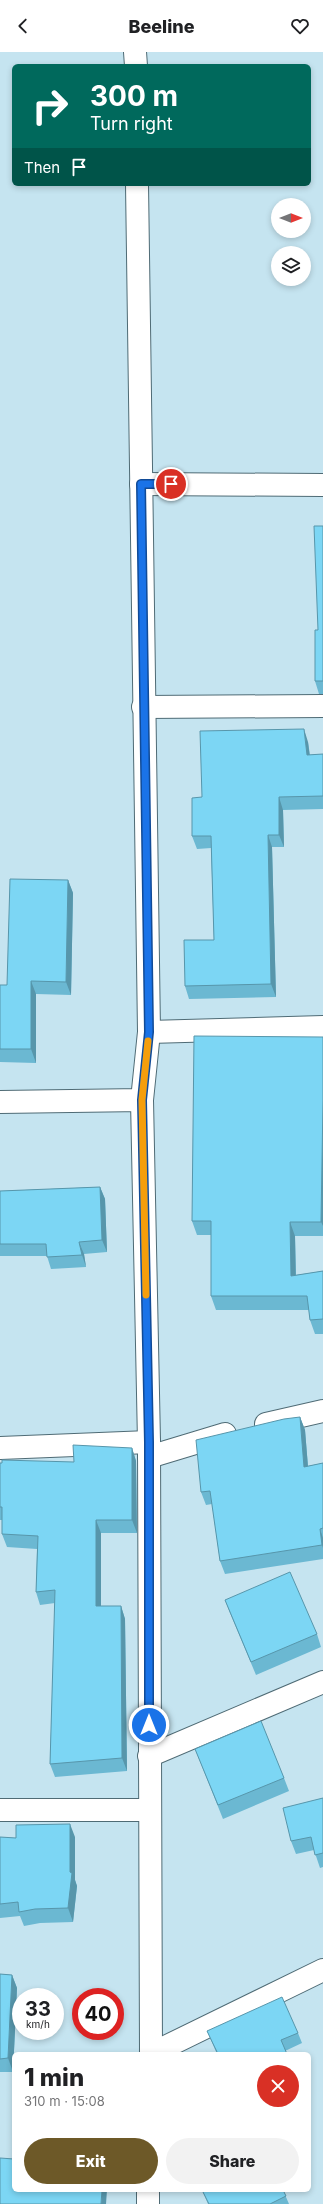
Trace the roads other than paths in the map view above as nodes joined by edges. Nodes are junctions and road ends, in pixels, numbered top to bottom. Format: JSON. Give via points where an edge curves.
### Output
{"nodes":[{"id":1,"x":135,"y":52,"type":"edge"},
{"id":2,"x":136,"y":64,"type":"edge"},
{"id":3,"x":137,"y":186,"type":"edge"},
{"id":4,"x":141,"y":484,"type":"junction"},
{"id":5,"x":323,"y":485,"type":"edge"},
{"id":6,"x":323,"y":706,"type":"edge"},
{"id":7,"x":143,"y":707,"type":"junction"},
{"id":8,"x":323,"y":1027,"type":"edge"},
{"id":9,"x":149,"y":1032,"type":"junction"},
{"id":10,"x":142,"y":1100,"type":"junction"},
{"id":11,"x":0,"y":1102,"type":"edge"},
{"id":12,"x":323,"y":1411,"type":"edge"},
{"id":13,"x":0,"y":1448,"type":"edge"},
{"id":14,"x":149,"y":1449,"type":"junction"},
{"id":15,"x":323,"y":1682,"type":"edge"},
{"id":16,"x":149,"y":1756,"type":"junction"},
{"id":17,"x":0,"y":1810,"type":"edge"},
{"id":18,"x":149,"y":1810,"type":"junction"},
{"id":19,"x":323,"y":1970,"type":"edge"},
{"id":20,"x":151,"y":2052,"type":"edge"},
{"id":21,"x":155,"y":2052,"type":"edge"},
{"id":22,"x":148,"y":2192,"type":"edge"},
{"id":23,"x":148,"y":2204,"type":"edge"}],
"edges":[{"from":1,"to":2,"type":"street"},
{"from":3,"to":4,"type":"street"},
{"from":4,"to":5,"type":"street"},
{"from":4,"to":7,"type":"street"},
{"from":6,"to":7,"type":"street"},
{"from":7,"to":9,"type":"street"},
{"from":8,"to":9,"type":"street"},
{"from":9,"to":10,"type":"street"},
{"from":10,"to":11,"type":"street"},
{"from":10,"to":14,"type":"street"},
{"from":12,"to":14,"type":"street","via":[[200,1440]]},
{"from":13,"to":14,"type":"street"},
{"from":14,"to":16,"type":"street"},
{"from":15,"to":16,"type":"street"},
{"from":16,"to":18,"type":"street"},
{"from":17,"to":18,"type":"street"},
{"from":18,"to":20,"type":"street"},
{"from":19,"to":21,"type":"street"},
{"from":22,"to":23,"type":"street"}]}
